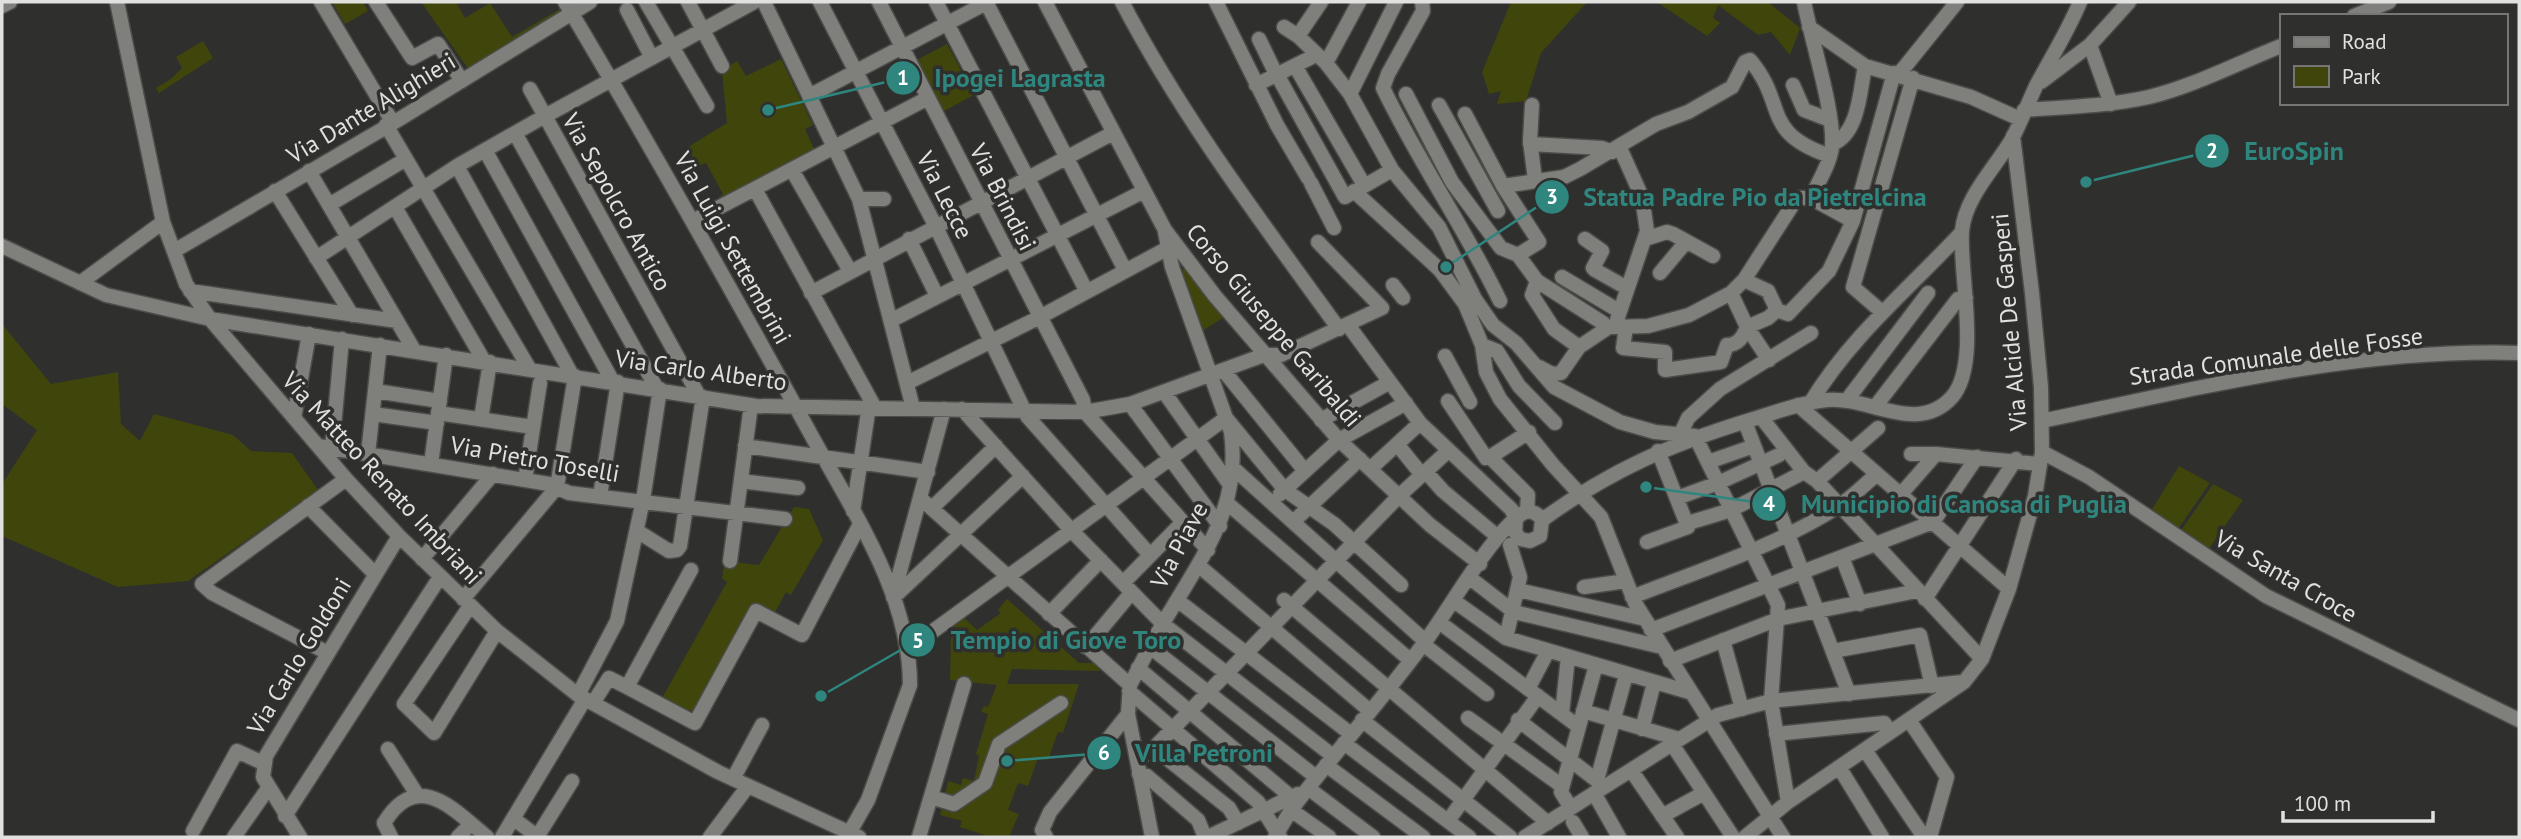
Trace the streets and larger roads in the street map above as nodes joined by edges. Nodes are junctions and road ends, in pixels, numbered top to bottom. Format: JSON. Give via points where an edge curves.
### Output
{"nodes":[{"id":1,"x":10,"y":2,"type":"edge"},
{"id":2,"x":117,"y":2,"type":"edge"},
{"id":3,"x":321,"y":2,"type":"edge"},
{"id":4,"x":376,"y":2,"type":"edge"},
{"id":5,"x":590,"y":2,"type":"edge"},
{"id":6,"x":646,"y":2,"type":"edge"},
{"id":7,"x":688,"y":2,"type":"edge"},
{"id":8,"x":754,"y":2,"type":"edge"},
{"id":9,"x":764,"y":2,"type":"edge"},
{"id":10,"x":820,"y":2,"type":"edge"},
{"id":11,"x":879,"y":2,"type":"edge"},
{"id":12,"x":936,"y":2,"type":"edge"},
{"id":13,"x":987,"y":2,"type":"edge"},
{"id":14,"x":1045,"y":2,"type":"edge"},
{"id":15,"x":1122,"y":2,"type":"edge"},
{"id":16,"x":1216,"y":2,"type":"edge"},
{"id":17,"x":1321,"y":2,"type":"edge"},
{"id":18,"x":1359,"y":2,"type":"edge"},
{"id":19,"x":1396,"y":2,"type":"edge"},
{"id":20,"x":1422,"y":2,"type":"edge"},
{"id":21,"x":1804,"y":2,"type":"edge"},
{"id":22,"x":1957,"y":2,"type":"edge"},
{"id":23,"x":2080,"y":2,"type":"edge"},
{"id":24,"x":2129,"y":2,"type":"edge"},
{"id":25,"x":2389,"y":2,"type":"edge"},
{"id":26,"x":2,"y":6,"type":"edge"},
{"id":27,"x":568,"y":8,"type":"edge"},
{"id":28,"x":627,"y":10,"type":"dead end"},
{"id":29,"x":2359,"y":14,"type":"edge"},
{"id":30,"x":947,"y":24,"type":"junction"},
{"id":31,"x":1284,"y":27,"type":"dead end"},
{"id":32,"x":1809,"y":27,"type":"junction"},
{"id":33,"x":705,"y":29,"type":"junction"},
{"id":34,"x":1298,"y":36,"type":"junction"},
{"id":35,"x":1259,"y":39,"type":"dead end"},
{"id":36,"x":2090,"y":45,"type":"junction"},
{"id":37,"x":2280,"y":46,"type":"edge"},
{"id":38,"x":673,"y":47,"type":"junction"},
{"id":39,"x":902,"y":47,"type":"junction"},
{"id":40,"x":652,"y":58,"type":"junction"},
{"id":41,"x":1321,"y":59,"type":"junction"},
{"id":42,"x":722,"y":66,"type":"dead end"},
{"id":43,"x":1866,"y":66,"type":"junction"},
{"id":44,"x":857,"y":71,"type":"junction"},
{"id":45,"x":1298,"y":71,"type":"dead end"},
{"id":46,"x":1902,"y":75,"type":"junction"},
{"id":47,"x":462,"y":81,"type":"junction"},
{"id":48,"x":611,"y":81,"type":"junction"},
{"id":49,"x":1256,"y":85,"type":"junction"},
{"id":50,"x":1793,"y":85,"type":"dead end"},
{"id":51,"x":2037,"y":85,"type":"junction"},
{"id":52,"x":530,"y":89,"type":"dead end"},
{"id":53,"x":1350,"y":94,"type":"junction"},
{"id":54,"x":1406,"y":94,"type":"dead end"},
{"id":55,"x":808,"y":96,"type":"junction"},
{"id":56,"x":928,"y":98,"type":"junction"},
{"id":57,"x":2111,"y":104,"type":"junction"},
{"id":58,"x":1438,"y":105,"type":"dead end"},
{"id":59,"x":1532,"y":105,"type":"dead end"},
{"id":60,"x":708,"y":106,"type":"dead end"},
{"id":61,"x":1465,"y":114,"type":"dead end"},
{"id":62,"x":2022,"y":114,"type":"junction"},
{"id":63,"x":545,"y":116,"type":"junction"},
{"id":64,"x":1830,"y":120,"type":"junction"},
{"id":65,"x":883,"y":122,"type":"junction"},
{"id":66,"x":389,"y":124,"type":"junction"},
{"id":67,"x":515,"y":133,"type":"junction"},
{"id":68,"x":1113,"y":133,"type":"junction"},
{"id":69,"x":2013,"y":136,"type":"junction"},
{"id":70,"x":1530,"y":144,"type":"junction"},
{"id":71,"x":834,"y":148,"type":"junction"},
{"id":72,"x":485,"y":150,"type":"junction"},
{"id":73,"x":1616,"y":150,"type":"junction"},
{"id":74,"x":1831,"y":150,"type":"junction"},
{"id":75,"x":1067,"y":158,"type":"junction"},
{"id":76,"x":406,"y":159,"type":"junction"},
{"id":77,"x":457,"y":166,"type":"junction"},
{"id":78,"x":792,"y":170,"type":"junction"},
{"id":79,"x":1392,"y":170,"type":"junction"},
{"id":80,"x":309,"y":171,"type":"junction"},
{"id":81,"x":1027,"y":178,"type":"junction"},
{"id":82,"x":1535,"y":179,"type":"junction"},
{"id":83,"x":1503,"y":186,"type":"junction"},
{"id":84,"x":423,"y":189,"type":"junction"},
{"id":85,"x":755,"y":189,"type":"junction"},
{"id":86,"x":275,"y":191,"type":"junction"},
{"id":87,"x":1144,"y":191,"type":"junction"},
{"id":88,"x":1354,"y":191,"type":"junction"},
{"id":89,"x":1811,"y":198,"type":"junction"},
{"id":90,"x":884,"y":199,"type":"dead end"},
{"id":91,"x":859,"y":200,"type":"junction"},
{"id":92,"x":981,"y":203,"type":"junction"},
{"id":93,"x":329,"y":205,"type":"junction"},
{"id":94,"x":395,"y":207,"type":"junction"},
{"id":95,"x":1498,"y":211,"type":"dead end"},
{"id":96,"x":1097,"y":215,"type":"junction"},
{"id":97,"x":693,"y":221,"type":"junction"},
{"id":98,"x":1853,"y":221,"type":"junction"},
{"id":99,"x":163,"y":222,"type":"junction"},
{"id":100,"x":935,"y":225,"type":"junction"},
{"id":101,"x":1334,"y":228,"type":"dead end"},
{"id":102,"x":1165,"y":230,"type":"junction"},
{"id":103,"x":1962,"y":232,"type":"junction"},
{"id":104,"x":1057,"y":235,"type":"junction"},
{"id":105,"x":347,"y":237,"type":"junction"},
{"id":106,"x":909,"y":239,"type":"junction"},
{"id":107,"x":1586,"y":239,"type":"dead end"},
{"id":108,"x":1645,"y":239,"type":"junction"},
{"id":109,"x":1318,"y":242,"type":"dead end"},
{"id":110,"x":1686,"y":242,"type":"junction"},
{"id":111,"x":2,"y":246,"type":"edge"},
{"id":112,"x":1168,"y":248,"type":"junction"},
{"id":113,"x":174,"y":251,"type":"junction"},
{"id":114,"x":1518,"y":254,"type":"junction"},
{"id":115,"x":1713,"y":256,"type":"dead end"},
{"id":116,"x":876,"y":257,"type":"junction"},
{"id":117,"x":316,"y":258,"type":"junction"},
{"id":118,"x":1009,"y":260,"type":"junction"},
{"id":119,"x":1125,"y":270,"type":"junction"},
{"id":120,"x":850,"y":271,"type":"junction"},
{"id":121,"x":1660,"y":273,"type":"dead end"},
{"id":122,"x":1462,"y":275,"type":"junction"},
{"id":123,"x":1562,"y":277,"type":"dead end"},
{"id":124,"x":1744,"y":280,"type":"junction"},
{"id":125,"x":1537,"y":281,"type":"junction"},
{"id":126,"x":80,"y":283,"type":"junction"},
{"id":127,"x":964,"y":283,"type":"junction"},
{"id":128,"x":1393,"y":285,"type":"dead end"},
{"id":129,"x":1450,"y":285,"type":"junction"},
{"id":130,"x":1627,"y":288,"type":"junction"},
{"id":131,"x":1086,"y":290,"type":"junction"},
{"id":132,"x":190,"y":291,"type":"junction"},
{"id":133,"x":811,"y":293,"type":"junction"},
{"id":134,"x":1731,"y":293,"type":"junction"},
{"id":135,"x":1928,"y":293,"type":"dead end"},
{"id":136,"x":937,"y":296,"type":"junction"},
{"id":137,"x":1403,"y":298,"type":"dead end"},
{"id":138,"x":1966,"y":298,"type":"junction"},
{"id":139,"x":1470,"y":302,"type":"junction"},
{"id":140,"x":1500,"y":302,"type":"dead end"},
{"id":141,"x":1777,"y":310,"type":"junction"},
{"id":142,"x":1619,"y":311,"type":"junction"},
{"id":143,"x":1882,"y":312,"type":"junction"},
{"id":144,"x":352,"y":315,"type":"junction"},
{"id":145,"x":1038,"y":318,"type":"junction"},
{"id":146,"x":210,"y":319,"type":"junction"},
{"id":147,"x":892,"y":320,"type":"junction"},
{"id":148,"x":397,"y":321,"type":"junction"},
{"id":149,"x":1493,"y":324,"type":"junction"},
{"id":150,"x":1615,"y":325,"type":"junction"},
{"id":151,"x":1344,"y":327,"type":"junction"},
{"id":152,"x":1747,"y":327,"type":"junction"},
{"id":153,"x":1811,"y":333,"type":"dead end"},
{"id":154,"x":309,"y":334,"type":"junction"},
{"id":155,"x":342,"y":339,"type":"junction"},
{"id":156,"x":1480,"y":340,"type":"junction"},
{"id":157,"x":991,"y":341,"type":"junction"},
{"id":158,"x":380,"y":345,"type":"junction"},
{"id":159,"x":1579,"y":347,"type":"junction"},
{"id":160,"x":414,"y":350,"type":"junction"},
{"id":161,"x":2519,"y":353,"type":"edge"},
{"id":162,"x":446,"y":355,"type":"junction"},
{"id":163,"x":1264,"y":355,"type":"junction"},
{"id":164,"x":1445,"y":356,"type":"dead end"},
{"id":165,"x":1769,"y":360,"type":"junction"},
{"id":166,"x":487,"y":361,"type":"junction"},
{"id":167,"x":1537,"y":367,"type":"junction"},
{"id":168,"x":529,"y":368,"type":"junction"},
{"id":169,"x":1224,"y":371,"type":"junction"},
{"id":170,"x":574,"y":375,"type":"junction"},
{"id":171,"x":1210,"y":377,"type":"junction"},
{"id":172,"x":616,"y":382,"type":"junction"},
{"id":173,"x":1390,"y":382,"type":"junction"},
{"id":174,"x":540,"y":383,"type":"dead end"},
{"id":175,"x":907,"y":383,"type":"junction"},
{"id":176,"x":659,"y":389,"type":"junction"},
{"id":177,"x":375,"y":391,"type":"junction"},
{"id":178,"x":1164,"y":392,"type":"junction"},
{"id":179,"x":701,"y":396,"type":"junction"},
{"id":180,"x":1847,"y":400,"type":"junction"},
{"id":181,"x":1448,"y":401,"type":"dead end"},
{"id":182,"x":1470,"y":402,"type":"dead end"},
{"id":183,"x":1406,"y":403,"type":"junction"},
{"id":184,"x":1130,"y":404,"type":"junction"},
{"id":185,"x":1804,"y":404,"type":"junction"},
{"id":186,"x":751,"y":405,"type":"junction"},
{"id":187,"x":796,"y":406,"type":"junction"},
{"id":188,"x":872,"y":406,"type":"junction"},
{"id":189,"x":1875,"y":407,"type":"junction"},
{"id":190,"x":914,"y":408,"type":"junction"},
{"id":191,"x":944,"y":409,"type":"junction"},
{"id":192,"x":962,"y":409,"type":"junction"},
{"id":193,"x":1024,"y":410,"type":"junction"},
{"id":194,"x":438,"y":412,"type":"junction"},
{"id":195,"x":1085,"y":412,"type":"junction"},
{"id":196,"x":373,"y":414,"type":"junction"},
{"id":197,"x":1761,"y":417,"type":"junction"},
{"id":198,"x":294,"y":418,"type":"junction"},
{"id":199,"x":1226,"y":418,"type":"junction"},
{"id":200,"x":481,"y":419,"type":"junction"},
{"id":201,"x":1321,"y":420,"type":"junction"},
{"id":202,"x":2042,"y":421,"type":"junction"},
{"id":203,"x":1745,"y":422,"type":"junction"},
{"id":204,"x":1420,"y":423,"type":"junction"},
{"id":205,"x":1555,"y":423,"type":"dead end"},
{"id":206,"x":533,"y":427,"type":"junction"},
{"id":207,"x":1878,"y":428,"type":"dead end"},
{"id":208,"x":1529,"y":432,"type":"junction"},
{"id":209,"x":1688,"y":435,"type":"junction"},
{"id":210,"x":1198,"y":439,"type":"junction"},
{"id":211,"x":1339,"y":440,"type":"junction"},
{"id":212,"x":1396,"y":444,"type":"junction"},
{"id":213,"x":745,"y":446,"type":"junction"},
{"id":214,"x":996,"y":446,"type":"junction"},
{"id":215,"x":1754,"y":446,"type":"junction"},
{"id":216,"x":325,"y":447,"type":"junction"},
{"id":217,"x":1448,"y":451,"type":"junction"},
{"id":218,"x":1658,"y":451,"type":"junction"},
{"id":219,"x":1851,"y":453,"type":"junction"},
{"id":220,"x":368,"y":454,"type":"junction"},
{"id":221,"x":1911,"y":454,"type":"dead end"},
{"id":222,"x":1936,"y":454,"type":"junction"},
{"id":223,"x":1779,"y":455,"type":"dead end"},
{"id":224,"x":1490,"y":457,"type":"junction"},
{"id":225,"x":1977,"y":457,"type":"junction"},
{"id":226,"x":825,"y":458,"type":"junction"},
{"id":227,"x":2041,"y":458,"type":"junction"},
{"id":228,"x":1171,"y":459,"type":"junction"},
{"id":229,"x":2016,"y":459,"type":"junction"},
{"id":230,"x":860,"y":462,"type":"junction"},
{"id":231,"x":1708,"y":462,"type":"junction"},
{"id":232,"x":1761,"y":463,"type":"junction"},
{"id":233,"x":431,"y":464,"type":"junction"},
{"id":234,"x":1365,"y":464,"type":"junction"},
{"id":235,"x":1232,"y":467,"type":"junction"},
{"id":236,"x":1305,"y":471,"type":"junction"},
{"id":237,"x":928,"y":472,"type":"junction"},
{"id":238,"x":1804,"y":472,"type":"junction"},
{"id":239,"x":493,"y":474,"type":"junction"},
{"id":240,"x":1424,"y":474,"type":"junction"},
{"id":241,"x":1023,"y":475,"type":"junction"},
{"id":242,"x":1876,"y":475,"type":"junction"},
{"id":243,"x":346,"y":479,"type":"junction"},
{"id":244,"x":526,"y":480,"type":"junction"},
{"id":245,"x":1144,"y":480,"type":"junction"},
{"id":246,"x":741,"y":481,"type":"junction"},
{"id":247,"x":1817,"y":481,"type":"junction"},
{"id":248,"x":1718,"y":483,"type":"junction"},
{"id":249,"x":1230,"y":485,"type":"junction"},
{"id":250,"x":557,"y":487,"type":"junction"},
{"id":251,"x":797,"y":488,"type":"dead end"},
{"id":252,"x":1285,"y":490,"type":"junction"},
{"id":253,"x":1771,"y":491,"type":"junction"},
{"id":254,"x":1580,"y":493,"type":"junction"},
{"id":255,"x":1901,"y":494,"type":"junction"},
{"id":256,"x":1400,"y":495,"type":"junction"},
{"id":257,"x":600,"y":496,"type":"junction"},
{"id":258,"x":1677,"y":498,"type":"junction"},
{"id":259,"x":643,"y":500,"type":"junction"},
{"id":260,"x":1271,"y":502,"type":"junction"},
{"id":261,"x":926,"y":503,"type":"junction"},
{"id":262,"x":1227,"y":503,"type":"junction"},
{"id":263,"x":309,"y":506,"type":"junction"},
{"id":264,"x":687,"y":506,"type":"junction"},
{"id":265,"x":1107,"y":506,"type":"junction"},
{"id":266,"x":1838,"y":506,"type":"junction"},
{"id":267,"x":1310,"y":507,"type":"junction"},
{"id":268,"x":1731,"y":510,"type":"junction"},
{"id":269,"x":737,"y":513,"type":"junction"},
{"id":270,"x":1522,"y":515,"type":"junction"},
{"id":271,"x":856,"y":518,"type":"junction"},
{"id":272,"x":785,"y":519,"type":"dead end"},
{"id":273,"x":1542,"y":520,"type":"junction"},
{"id":274,"x":1183,"y":522,"type":"junction"},
{"id":275,"x":1293,"y":522,"type":"junction"},
{"id":276,"x":1933,"y":522,"type":"junction"},
{"id":277,"x":1688,"y":523,"type":"junction"},
{"id":278,"x":1220,"y":526,"type":"junction"},
{"id":279,"x":637,"y":531,"type":"junction"},
{"id":280,"x":1072,"y":531,"type":"junction"},
{"id":281,"x":1787,"y":532,"type":"junction"},
{"id":282,"x":398,"y":536,"type":"junction"},
{"id":283,"x":962,"y":536,"type":"junction"},
{"id":284,"x":1504,"y":541,"type":"junction"},
{"id":285,"x":1525,"y":541,"type":"junction"},
{"id":286,"x":1647,"y":541,"type":"dead end"},
{"id":287,"x":1354,"y":542,"type":"junction"},
{"id":288,"x":1874,"y":544,"type":"junction"},
{"id":289,"x":1960,"y":546,"type":"junction"},
{"id":290,"x":1208,"y":550,"type":"junction"},
{"id":291,"x":1751,"y":550,"type":"junction"},
{"id":292,"x":1150,"y":555,"type":"junction"},
{"id":293,"x":1842,"y":557,"type":"junction"},
{"id":294,"x":1484,"y":558,"type":"junction"},
{"id":295,"x":422,"y":559,"type":"junction"},
{"id":296,"x":1101,"y":560,"type":"junction"},
{"id":297,"x":730,"y":561,"type":"dead end"},
{"id":298,"x":1336,"y":561,"type":"junction"},
{"id":299,"x":1198,"y":565,"type":"junction"},
{"id":300,"x":691,"y":570,"type":"dead end"},
{"id":301,"x":1803,"y":573,"type":"junction"},
{"id":302,"x":375,"y":574,"type":"junction"},
{"id":303,"x":440,"y":577,"type":"junction"},
{"id":304,"x":1008,"y":577,"type":"junction"},
{"id":305,"x":1470,"y":578,"type":"junction"},
{"id":306,"x":1318,"y":581,"type":"junction"},
{"id":307,"x":1626,"y":581,"type":"junction"},
{"id":308,"x":1401,"y":585,"type":"dead end"},
{"id":309,"x":1768,"y":585,"type":"junction"},
{"id":310,"x":1584,"y":586,"type":"dead end"},
{"id":311,"x":1128,"y":588,"type":"junction"},
{"id":312,"x":2009,"y":589,"type":"junction"},
{"id":313,"x":1518,"y":590,"type":"junction"},
{"id":314,"x":1921,"y":595,"type":"junction"},
{"id":315,"x":893,"y":597,"type":"junction"},
{"id":316,"x":1632,"y":597,"type":"junction"},
{"id":317,"x":1177,"y":600,"type":"junction"},
{"id":318,"x":1454,"y":601,"type":"junction"},
{"id":319,"x":466,"y":603,"type":"junction"},
{"id":320,"x":1288,"y":604,"type":"junction"},
{"id":321,"x":1860,"y":604,"type":"junction"},
{"id":322,"x":1514,"y":612,"type":"junction"},
{"id":323,"x":1818,"y":613,"type":"junction"},
{"id":324,"x":1049,"y":614,"type":"junction"},
{"id":325,"x":1778,"y":619,"type":"junction"},
{"id":326,"x":1439,"y":622,"type":"junction"},
{"id":327,"x":1163,"y":624,"type":"junction"},
{"id":328,"x":1648,"y":625,"type":"junction"},
{"id":329,"x":1272,"y":628,"type":"junction"},
{"id":330,"x":497,"y":631,"type":"junction"},
{"id":331,"x":1506,"y":638,"type":"junction"},
{"id":332,"x":1723,"y":640,"type":"junction"},
{"id":333,"x":1424,"y":643,"type":"junction"},
{"id":334,"x":1086,"y":647,"type":"junction"},
{"id":335,"x":1150,"y":647,"type":"junction"},
{"id":336,"x":1662,"y":647,"type":"junction"},
{"id":337,"x":906,"y":650,"type":"junction"},
{"id":338,"x":1548,"y":651,"type":"junction"},
{"id":339,"x":1833,"y":651,"type":"junction"},
{"id":340,"x":326,"y":652,"type":"junction"},
{"id":341,"x":1247,"y":654,"type":"junction"},
{"id":342,"x":1568,"y":657,"type":"junction"},
{"id":343,"x":1982,"y":659,"type":"junction"},
{"id":344,"x":1410,"y":660,"type":"junction"},
{"id":345,"x":1670,"y":661,"type":"junction"},
{"id":346,"x":1596,"y":666,"type":"junction"},
{"id":347,"x":1138,"y":668,"type":"junction"},
{"id":348,"x":1227,"y":674,"type":"junction"},
{"id":349,"x":1626,"y":675,"type":"junction"},
{"id":350,"x":1964,"y":682,"type":"junction"},
{"id":351,"x":1654,"y":683,"type":"junction"},
{"id":352,"x":964,"y":684,"type":"dead end"},
{"id":353,"x":1932,"y":686,"type":"junction"},
{"id":354,"x":627,"y":687,"type":"junction"},
{"id":355,"x":1129,"y":688,"type":"junction"},
{"id":356,"x":1387,"y":689,"type":"junction"},
{"id":357,"x":1689,"y":692,"type":"junction"},
{"id":358,"x":1209,"y":693,"type":"junction"},
{"id":359,"x":1533,"y":693,"type":"junction"},
{"id":360,"x":1487,"y":694,"type":"dead end"},
{"id":361,"x":1849,"y":694,"type":"junction"},
{"id":362,"x":585,"y":699,"type":"junction"},
{"id":363,"x":1771,"y":701,"type":"junction"},
{"id":364,"x":1061,"y":703,"type":"dead end"},
{"id":365,"x":1742,"y":709,"type":"junction"},
{"id":366,"x":1191,"y":711,"type":"junction"},
{"id":367,"x":1583,"y":711,"type":"junction"},
{"id":368,"x":1128,"y":713,"type":"junction"},
{"id":369,"x":1562,"y":714,"type":"junction"},
{"id":370,"x":1366,"y":715,"type":"junction"},
{"id":371,"x":1468,"y":719,"type":"dead end"},
{"id":372,"x":1518,"y":720,"type":"junction"},
{"id":373,"x":1909,"y":720,"type":"junction"},
{"id":374,"x":2519,"y":720,"type":"edge"},
{"id":375,"x":1613,"y":721,"type":"junction"},
{"id":376,"x":1707,"y":721,"type":"junction"},
{"id":377,"x":762,"y":725,"type":"dead end"},
{"id":378,"x":1579,"y":727,"type":"junction"},
{"id":379,"x":1642,"y":729,"type":"junction"},
{"id":380,"x":1172,"y":730,"type":"junction"},
{"id":381,"x":1889,"y":732,"type":"junction"},
{"id":382,"x":1776,"y":734,"type":"junction"},
{"id":383,"x":1348,"y":739,"type":"junction"},
{"id":384,"x":1675,"y":742,"type":"junction"},
{"id":385,"x":1502,"y":744,"type":"junction"},
{"id":386,"x":1154,"y":748,"type":"junction"},
{"id":387,"x":388,"y":749,"type":"dead end"},
{"id":388,"x":1865,"y":750,"type":"junction"},
{"id":389,"x":1570,"y":759,"type":"junction"},
{"id":390,"x":1329,"y":761,"type":"junction"},
{"id":391,"x":265,"y":764,"type":"junction"},
{"id":392,"x":1839,"y":767,"type":"junction"},
{"id":393,"x":1138,"y":768,"type":"junction"},
{"id":394,"x":1631,"y":770,"type":"junction"},
{"id":395,"x":1486,"y":771,"type":"junction"},
{"id":396,"x":733,"y":779,"type":"junction"},
{"id":397,"x":572,"y":781,"type":"dead end"},
{"id":398,"x":748,"y":786,"type":"junction"},
{"id":399,"x":1562,"y":786,"type":"junction"},
{"id":400,"x":268,"y":787,"type":"junction"},
{"id":401,"x":1598,"y":787,"type":"junction"},
{"id":402,"x":1302,"y":793,"type":"junction"},
{"id":403,"x":1704,"y":793,"type":"junction"},
{"id":404,"x":418,"y":796,"type":"junction"},
{"id":405,"x":930,"y":797,"type":"junction"},
{"id":406,"x":1463,"y":800,"type":"junction"},
{"id":407,"x":1788,"y":802,"type":"junction"},
{"id":408,"x":1264,"y":809,"type":"junction"},
{"id":409,"x":1572,"y":815,"type":"junction"},
{"id":410,"x":1662,"y":816,"type":"junction"},
{"id":411,"x":1770,"y":817,"type":"junction"},
{"id":412,"x":514,"y":819,"type":"junction"},
{"id":413,"x":1448,"y":821,"type":"junction"},
{"id":414,"x":1238,"y":823,"type":"junction"},
{"id":415,"x":471,"y":824,"type":"junction"},
{"id":416,"x":290,"y":829,"type":"edge"},
{"id":417,"x":1545,"y":829,"type":"edge"},
{"id":418,"x":193,"y":831,"type":"dead end"},
{"id":419,"x":852,"y":836,"type":"edge"},
{"id":420,"x":1278,"y":836,"type":"edge"},
{"id":421,"x":234,"y":837,"type":"edge"},
{"id":422,"x":391,"y":837,"type":"edge"},
{"id":423,"x":458,"y":837,"type":"edge"},
{"id":424,"x":487,"y":837,"type":"edge"},
{"id":425,"x":502,"y":837,"type":"edge"},
{"id":426,"x":538,"y":837,"type":"edge"},
{"id":427,"x":710,"y":837,"type":"edge"},
{"id":428,"x":919,"y":837,"type":"edge"},
{"id":429,"x":1046,"y":837,"type":"edge"},
{"id":430,"x":1152,"y":837,"type":"edge"},
{"id":431,"x":1206,"y":837,"type":"edge"},
{"id":432,"x":1329,"y":837,"type":"edge"},
{"id":433,"x":1373,"y":837,"type":"edge"},
{"id":434,"x":1423,"y":837,"type":"edge"},
{"id":435,"x":1469,"y":837,"type":"edge"},
{"id":436,"x":1510,"y":837,"type":"edge"},
{"id":437,"x":1524,"y":837,"type":"edge"},
{"id":438,"x":1582,"y":837,"type":"edge"},
{"id":439,"x":1619,"y":837,"type":"edge"},
{"id":440,"x":1677,"y":837,"type":"edge"},
{"id":441,"x":1733,"y":837,"type":"edge"},
{"id":442,"x":1745,"y":837,"type":"edge"},
{"id":443,"x":1783,"y":837,"type":"edge"},
{"id":444,"x":1882,"y":837,"type":"edge"},
{"id":445,"x":1924,"y":837,"type":"edge"},
{"id":446,"x":1930,"y":837,"type":"edge"}],
"edges":[{"from":1,"to":26,"type":"street"},
{"from":2,"to":99,"type":"street","name":"Via Matteo Renato Imbriani"},
{"from":3,"to":66,"type":"street"},
{"from":4,"to":47,"type":"street","via":[[412,58],[438,44]]},
{"from":5,"to":27,"type":"street","name":"Via Dante Alighieri"},
{"from":6,"to":38,"type":"street"},
{"from":7,"to":33,"type":"street"},
{"from":8,"to":33,"type":"street"},
{"from":9,"to":55,"type":"street"},
{"from":10,"to":44,"type":"street","name":"Via Lecce"},
{"from":11,"to":39,"type":"street","name":"Via Brindisi"},
{"from":12,"to":30,"type":"street"},
{"from":13,"to":30,"type":"street"},
{"from":13,"to":75,"type":"street"},
{"from":14,"to":68,"type":"street","name":"Corso Giuseppe Garibaldi"},
{"from":15,"to":151,"type":"street","via":[[1151,57],[1272,236]]},
{"from":16,"to":49,"type":"street"},
{"from":17,"to":34,"type":"street"},
{"from":18,"to":41,"type":"street"},
{"from":19,"to":53,"type":"street"},
{"from":20,"to":140,"type":"street","via":[[1423,11],[1383,88]]},
{"from":21,"to":32,"type":"street"},
{"from":22,"to":46,"type":"street"},
{"from":23,"to":51,"type":"street"},
{"from":24,"to":36,"type":"street"},
{"from":25,"to":29,"type":"street"},
{"from":27,"to":47,"type":"street","name":"Via Dante Alighieri"},
{"from":27,"to":48,"type":"street","name":"Via Luigi Settembrini"},
{"from":28,"to":40,"type":"street"},
{"from":30,"to":39,"type":"street"},
{"from":30,"to":81,"type":"street"},
{"from":31,"to":34,"type":"street"},
{"from":32,"to":43,"type":"street"},
{"from":32,"to":64,"type":"street"},
{"from":33,"to":38,"type":"street"},
{"from":33,"to":42,"type":"street"},
{"from":34,"to":41,"type":"street"},
{"from":35,"to":88,"type":"street"},
{"from":36,"to":51,"type":"street"},
{"from":36,"to":57,"type":"street"},
{"from":37,"to":57,"type":"street","via":[[2174,90]]},
{"from":38,"to":40,"type":"street"},
{"from":38,"to":60,"type":"street"},
{"from":39,"to":44,"type":"street"},
{"from":39,"to":56,"type":"street","name":"Via Brindisi"},
{"from":40,"to":48,"type":"street"},
{"from":41,"to":49,"type":"street"},
{"from":41,"to":53,"type":"street"},
{"from":43,"to":46,"type":"street"},
{"from":43,"to":74,"type":"street","via":[[1849,132]]},
{"from":44,"to":55,"type":"street"},
{"from":44,"to":65,"type":"street","name":"Via Lecce"},
{"from":45,"to":88,"type":"street"},
{"from":46,"to":62,"type":"street"},
{"from":46,"to":98,"type":"street"},
{"from":46,"to":143,"type":"street","via":[[1853,287]]},
{"from":47,"to":66,"type":"street","name":"Via Dante Alighieri"},
{"from":48,"to":63,"type":"street"},
{"from":48,"to":97,"type":"street","name":"Via Luigi Settembrini"},
{"from":49,"to":101,"type":"street"},
{"from":50,"to":64,"type":"street","via":[[1804,110]]},
{"from":51,"to":62,"type":"street"},
{"from":52,"to":63,"type":"street"},
{"from":53,"to":79,"type":"street"},
{"from":54,"to":114,"type":"street","via":[[1452,182],[1501,248]]},
{"from":55,"to":71,"type":"street"},
{"from":56,"to":65,"type":"street"},
{"from":56,"to":92,"type":"street","name":"Via Brindisi"},
{"from":57,"to":62,"type":"street"},
{"from":58,"to":95,"type":"street"},
{"from":59,"to":70,"type":"street"},
{"from":61,"to":83,"type":"street"},
{"from":62,"to":69,"type":"street"},
{"from":63,"to":67,"type":"street","name":"Via Sepolcro Antico"},
{"from":63,"to":179,"type":"street","name":"Via Sepolcro Antico"},
{"from":64,"to":74,"type":"street"},
{"from":65,"to":71,"type":"street"},
{"from":65,"to":100,"type":"street","name":"Via Lecce"},
{"from":66,"to":76,"type":"street"},
{"from":66,"to":80,"type":"street","name":"Via Dante Alighieri"},
{"from":67,"to":72,"type":"street","name":"Via Sepolcro Antico"},
{"from":67,"to":176,"type":"street"},
{"from":68,"to":75,"type":"street"},
{"from":68,"to":87,"type":"street","name":"Corso Giuseppe Garibaldi"},
{"from":69,"to":103,"type":"street","via":[[1966,210]]},
{"from":69,"to":202,"type":"street","name":"Via Alcide De Gasperi"},
{"from":70,"to":73,"type":"street"},
{"from":70,"to":82,"type":"street"},
{"from":71,"to":78,"type":"street"},
{"from":71,"to":91,"type":"street"},
{"from":72,"to":77,"type":"street","name":"Via Sepolcro Antico"},
{"from":72,"to":172,"type":"street"},
{"from":73,"to":74,"type":"street","via":[[1656,124],[1732,87],[1750,60],[1786,134],[1804,147]]},
{"from":73,"to":82,"type":"street","via":[[1564,177]]},
{"from":73,"to":108,"type":"street","via":[[1634,177],[1645,206]]},
{"from":74,"to":89,"type":"street"},
{"from":75,"to":81,"type":"street"},
{"from":75,"to":96,"type":"street"},
{"from":76,"to":84,"type":"street"},
{"from":76,"to":93,"type":"street"},
{"from":77,"to":84,"type":"street","name":"Via Sepolcro Antico"},
{"from":77,"to":170,"type":"street"},
{"from":78,"to":85,"type":"street"},
{"from":78,"to":120,"type":"street"},
{"from":79,"to":88,"type":"street"},
{"from":79,"to":122,"type":"street","via":[[1439,227]]},
{"from":80,"to":86,"type":"street","name":"Via Dante Alighieri"},
{"from":80,"to":93,"type":"street"},
{"from":81,"to":92,"type":"street"},
{"from":81,"to":104,"type":"street"},
{"from":82,"to":83,"type":"street"},
{"from":83,"to":114,"type":"street","via":[[1539,242]]},
{"from":84,"to":94,"type":"street","name":"Via Sepolcro Antico"},
{"from":84,"to":168,"type":"street"},
{"from":85,"to":97,"type":"street"},
{"from":85,"to":133,"type":"street"},
{"from":86,"to":113,"type":"street","name":"Via Dante Alighieri"},
{"from":86,"to":117,"type":"street"},
{"from":87,"to":96,"type":"street"},
{"from":87,"to":102,"type":"street","name":"Corso Giuseppe Garibaldi"},
{"from":88,"to":129,"type":"street","via":[[1440,270]]},
{"from":89,"to":98,"type":"street"},
{"from":89,"to":124,"type":"street","via":[[1797,198]]},
{"from":90,"to":91,"type":"street"},
{"from":91,"to":116,"type":"street"},
{"from":92,"to":100,"type":"street"},
{"from":92,"to":118,"type":"street","name":"Via Brindisi"},
{"from":93,"to":105,"type":"street"},
{"from":94,"to":105,"type":"street","name":"Via Sepolcro Antico"},
{"from":94,"to":166,"type":"street"},
{"from":96,"to":104,"type":"street"},
{"from":96,"to":119,"type":"street"},
{"from":97,"to":187,"type":"street","name":"Via Luigi Settembrini"},
{"from":98,"to":141,"type":"street","via":[[1829,271],[1788,314]]},
{"from":99,"to":113,"type":"street","name":"Via Matteo Renato Imbriani"},
{"from":99,"to":126,"type":"street"},
{"from":100,"to":106,"type":"street"},
{"from":100,"to":127,"type":"street","name":"Via Lecce"},
{"from":102,"to":112,"type":"street","name":"Via Piave"},
{"from":102,"to":163,"type":"street","name":"Corso Giuseppe Garibaldi"},
{"from":103,"to":138,"type":"street"},
{"from":103,"to":143,"type":"street"},
{"from":104,"to":118,"type":"street"},
{"from":104,"to":131,"type":"street"},
{"from":105,"to":117,"type":"street","name":"Via Sepolcro Antico"},
{"from":105,"to":148,"type":"street"},
{"from":106,"to":116,"type":"street"},
{"from":106,"to":136,"type":"street"},
{"from":107,"to":130,"type":"street","via":[[1602,251],[1593,268]]},
{"from":108,"to":110,"type":"street","via":[[1667,232]]},
{"from":108,"to":130,"type":"street"},
{"from":109,"to":151,"type":"street","name":"Via Carlo Alberto","via":[[1382,308]]},
{"from":110,"to":115,"type":"street"},
{"from":110,"to":121,"type":"street"},
{"from":111,"to":126,"type":"street","name":"Via Carlo Alberto"},
{"from":112,"to":119,"type":"street"},
{"from":112,"to":171,"type":"street","name":"Via Piave"},
{"from":113,"to":132,"type":"street","name":"Via Matteo Renato Imbriani"},
{"from":114,"to":125,"type":"street"},
{"from":116,"to":120,"type":"street"},
{"from":116,"to":147,"type":"street"},
{"from":117,"to":144,"type":"street"},
{"from":118,"to":127,"type":"street"},
{"from":118,"to":145,"type":"street","name":"Via Brindisi"},
{"from":119,"to":131,"type":"street"},
{"from":120,"to":133,"type":"street"},
{"from":122,"to":129,"type":"street"},
{"from":122,"to":139,"type":"street"},
{"from":123,"to":142,"type":"street"},
{"from":124,"to":134,"type":"street"},
{"from":124,"to":141,"type":"street","via":[[1768,291]]},
{"from":125,"to":150,"type":"street"},
{"from":125,"to":159,"type":"street","via":[[1532,295],[1554,329]]},
{"from":126,"to":146,"type":"street","name":"Via Carlo Alberto","via":[[141,305]]},
{"from":127,"to":136,"type":"street"},
{"from":127,"to":157,"type":"street","name":"Via Lecce"},
{"from":128,"to":137,"type":"street"},
{"from":129,"to":139,"type":"street"},
{"from":130,"to":142,"type":"street"},
{"from":131,"to":145,"type":"street"},
{"from":132,"to":144,"type":"street"},
{"from":132,"to":146,"type":"street","name":"Via Matteo Renato Imbriani"},
{"from":133,"to":188,"type":"street"},
{"from":134,"to":150,"type":"street","via":[[1689,315],[1648,326]]},
{"from":134,"to":152,"type":"street"},
{"from":135,"to":180,"type":"street"},
{"from":136,"to":147,"type":"street"},
{"from":138,"to":189,"type":"street","via":[[1958,299]]},
{"from":138,"to":189,"type":"street","via":[[1965,359],[1961,382],[1952,397],[1918,415]]},
{"from":139,"to":149,"type":"street"},
{"from":139,"to":156,"type":"street"},
{"from":141,"to":152,"type":"street"},
{"from":142,"to":150,"type":"street"},
{"from":143,"to":185,"type":"street"},
{"from":144,"to":148,"type":"street"},
{"from":145,"to":157,"type":"street"},
{"from":145,"to":195,"type":"street","name":"Via Brindisi","via":[[1083,400]]},
{"from":146,"to":154,"type":"street","name":"Via Carlo Alberto"},
{"from":146,"to":198,"type":"street","name":"Via Matteo Renato Imbriani"},
{"from":147,"to":175,"type":"street"},
{"from":148,"to":160,"type":"street"},
{"from":149,"to":156,"type":"street"},
{"from":149,"to":167,"type":"street"},
{"from":150,"to":152,"type":"street","via":[[1623,348],[1665,352],[1665,370],[1721,362],[1727,345],[1743,337]]},
{"from":150,"to":159,"type":"street"},
{"from":151,"to":163,"type":"street","name":"Via Carlo Alberto","via":[[1280,355]]},
{"from":151,"to":173,"type":"street"},
{"from":152,"to":165,"type":"street"},
{"from":153,"to":165,"type":"street"},
{"from":154,"to":155,"type":"street","name":"Via Carlo Alberto"},
{"from":154,"to":198,"type":"street"},
{"from":155,"to":158,"type":"street","name":"Via Carlo Alberto"},
{"from":155,"to":216,"type":"street"},
{"from":156,"to":205,"type":"street","via":[[1497,351],[1519,386]]},
{"from":156,"to":208,"type":"street","via":[[1486,372],[1500,399]]},
{"from":157,"to":175,"type":"street"},
{"from":157,"to":193,"type":"street","name":"Via Lecce"},
{"from":158,"to":160,"type":"street","name":"Via Carlo Alberto"},
{"from":158,"to":177,"type":"street"},
{"from":159,"to":167,"type":"street","via":[[1561,373]]},
{"from":160,"to":162,"type":"street","name":"Via Carlo Alberto"},
{"from":161,"to":202,"type":"street","name":"Strada Comunale delle Fosse","via":[[2429,355],[2340,364],[2151,396]]},
{"from":162,"to":166,"type":"street","name":"Via Carlo Alberto"},
{"from":162,"to":194,"type":"street"},
{"from":163,"to":169,"type":"street","name":"Via Carlo Alberto"},
{"from":163,"to":201,"type":"street","name":"Corso Giuseppe Garibaldi"},
{"from":164,"to":182,"type":"street"},
{"from":165,"to":209,"type":"street","via":[[1720,389],[1688,418]]},
{"from":166,"to":168,"type":"street","name":"Via Carlo Alberto"},
{"from":166,"to":200,"type":"street"},
{"from":167,"to":209,"type":"street","via":[[1554,387],[1619,422]]},
{"from":168,"to":170,"type":"street","name":"Via Carlo Alberto"},
{"from":169,"to":171,"type":"street","name":"Via Carlo Alberto"},
{"from":169,"to":236,"type":"street"},
{"from":170,"to":172,"type":"street","name":"Via Carlo Alberto"},
{"from":170,"to":250,"type":"street"},
{"from":171,"to":178,"type":"street","name":"Via Carlo Alberto"},
{"from":171,"to":199,"type":"street","name":"Via Piave"},
{"from":172,"to":176,"type":"street","name":"Via Carlo Alberto"},
{"from":172,"to":257,"type":"street"},
{"from":173,"to":183,"type":"street"},
{"from":173,"to":201,"type":"street"},
{"from":174,"to":206,"type":"street"},
{"from":175,"to":190,"type":"street"},
{"from":176,"to":179,"type":"street","name":"Via Carlo Alberto"},
{"from":176,"to":259,"type":"street"},
{"from":177,"to":194,"type":"street"},
{"from":177,"to":196,"type":"street"},
{"from":178,"to":184,"type":"street","name":"Via Carlo Alberto"},
{"from":178,"to":210,"type":"street"},
{"from":179,"to":186,"type":"street","name":"Via Carlo Alberto"},
{"from":179,"to":264,"type":"street"},
{"from":180,"to":185,"type":"street"},
{"from":180,"to":189,"type":"street"},
{"from":181,"to":224,"type":"street","via":[[1486,458]]},
{"from":183,"to":204,"type":"street"},
{"from":183,"to":211,"type":"street"},
{"from":184,"to":195,"type":"street","name":"Via Carlo Alberto"},
{"from":184,"to":228,"type":"street"},
{"from":185,"to":197,"type":"street"},
{"from":185,"to":219,"type":"street"},
{"from":186,"to":187,"type":"street","name":"Via Carlo Alberto"},
{"from":186,"to":213,"type":"street"},
{"from":187,"to":188,"type":"street","name":"Via Carlo Alberto"},
{"from":187,"to":226,"type":"street","name":"Via Luigi Settembrini"},
{"from":188,"to":190,"type":"street","name":"Via Carlo Alberto"},
{"from":188,"to":230,"type":"street"},
{"from":190,"to":191,"type":"street","name":"Via Carlo Alberto"},
{"from":191,"to":192,"type":"street","name":"Via Carlo Alberto"},
{"from":191,"to":237,"type":"street"},
{"from":192,"to":193,"type":"street","name":"Via Carlo Alberto"},
{"from":192,"to":214,"type":"street"},
{"from":193,"to":195,"type":"street","name":"Via Carlo Alberto"},
{"from":193,"to":265,"type":"street","name":"Via Lecce"},
{"from":194,"to":196,"type":"street"},
{"from":194,"to":200,"type":"street"},
{"from":194,"to":233,"type":"street"},
{"from":195,"to":245,"type":"street","name":"Via Brindisi"},
{"from":196,"to":220,"type":"street"},
{"from":197,"to":203,"type":"street"},
{"from":197,"to":238,"type":"street"},
{"from":198,"to":216,"type":"street","name":"Via Matteo Renato Imbriani"},
{"from":199,"to":210,"type":"street"},
{"from":199,"to":235,"type":"street","name":"Via Piave","via":[[1234,450]]},
{"from":199,"to":252,"type":"street"},
{"from":200,"to":206,"type":"street"},
{"from":201,"to":211,"type":"street","name":"Corso Giuseppe Garibaldi"},
{"from":202,"to":227,"type":"street","name":"Via Alcide De Gasperi"},
{"from":203,"to":209,"type":"street"},
{"from":203,"to":215,"type":"street"},
{"from":204,"to":212,"type":"street"},
{"from":204,"to":217,"type":"street"},
{"from":206,"to":244,"type":"street"},
{"from":207,"to":219,"type":"street"},
{"from":208,"to":224,"type":"street"},
{"from":208,"to":254,"type":"street"},
{"from":209,"to":218,"type":"street"},
{"from":209,"to":231,"type":"street"},
{"from":210,"to":228,"type":"street"},
{"from":210,"to":249,"type":"street"},
{"from":211,"to":234,"type":"street","name":"Corso Giuseppe Garibaldi"},
{"from":211,"to":236,"type":"street"},
{"from":212,"to":234,"type":"street"},
{"from":212,"to":240,"type":"street"},
{"from":213,"to":226,"type":"street"},
{"from":213,"to":246,"type":"street"},
{"from":214,"to":241,"type":"street"},
{"from":214,"to":261,"type":"street"},
{"from":215,"to":231,"type":"street"},
{"from":215,"to":232,"type":"street"},
{"from":216,"to":220,"type":"street","name":"Via Pietro Toselli"},
{"from":216,"to":243,"type":"street","name":"Via Matteo Renato Imbriani"},
{"from":217,"to":240,"type":"street"},
{"from":217,"to":270,"type":"street"},
{"from":218,"to":254,"type":"street"},
{"from":218,"to":258,"type":"street"},
{"from":219,"to":242,"type":"street"},
{"from":219,"to":247,"type":"street"},
{"from":220,"to":233,"type":"street","name":"Via Pietro Toselli"},
{"from":221,"to":222,"type":"street","name":"Via Santa Croce"},
{"from":222,"to":225,"type":"street","name":"Via Santa Croce"},
{"from":222,"to":255,"type":"street"},
{"from":223,"to":232,"type":"street"},
{"from":224,"to":270,"type":"street","via":[[1528,495]]},
{"from":225,"to":229,"type":"street","name":"Via Santa Croce"},
{"from":225,"to":276,"type":"street"},
{"from":226,"to":230,"type":"street"},
{"from":226,"to":271,"type":"street","name":"Via Luigi Settembrini"},
{"from":227,"to":229,"type":"street","name":"Via Santa Croce"},
{"from":227,"to":312,"type":"street","name":"Via Alcide De Gasperi"},
{"from":227,"to":374,"type":"street","name":"Via Santa Croce","via":[[2089,477],[2266,596]]},
{"from":228,"to":245,"type":"street"},
{"from":228,"to":278,"type":"street"},
{"from":229,"to":289,"type":"street"},
{"from":230,"to":237,"type":"street"},
{"from":230,"to":271,"type":"street"},
{"from":231,"to":248,"type":"street"},
{"from":232,"to":248,"type":"street"},
{"from":232,"to":253,"type":"street"},
{"from":233,"to":239,"type":"street","name":"Via Pietro Toselli"},
{"from":234,"to":256,"type":"street","name":"Corso Giuseppe Garibaldi"},
{"from":234,"to":267,"type":"street"},
{"from":235,"to":249,"type":"street","name":"Via Piave"},
{"from":235,"to":260,"type":"street"},
{"from":236,"to":252,"type":"street"},
{"from":237,"to":261,"type":"street"},
{"from":238,"to":247,"type":"street"},
{"from":238,"to":253,"type":"street"},
{"from":239,"to":244,"type":"street","name":"Via Pietro Toselli"},
{"from":239,"to":295,"type":"street"},
{"from":240,"to":256,"type":"street"},
{"from":240,"to":284,"type":"street"},
{"from":241,"to":280,"type":"street"},
{"from":241,"to":283,"type":"street"},
{"from":242,"to":255,"type":"street"},
{"from":242,"to":266,"type":"street"},
{"from":243,"to":263,"type":"street"},
{"from":243,"to":282,"type":"street","name":"Via Matteo Renato Imbriani"},
{"from":244,"to":250,"type":"street","name":"Via Pietro Toselli"},
{"from":245,"to":265,"type":"street"},
{"from":245,"to":274,"type":"street","name":"Via Brindisi"},
{"from":246,"to":251,"type":"street"},
{"from":246,"to":269,"type":"street"},
{"from":247,"to":266,"type":"street"},
{"from":248,"to":258,"type":"street"},
{"from":248,"to":268,"type":"street"},
{"from":249,"to":262,"type":"street","name":"Via Piave"},
{"from":250,"to":257,"type":"street","name":"Via Pietro Toselli"},
{"from":250,"to":319,"type":"street"},
{"from":252,"to":260,"type":"street"},
{"from":252,"to":267,"type":"street"},
{"from":253,"to":268,"type":"street"},
{"from":253,"to":281,"type":"street"},
{"from":254,"to":273,"type":"street"},
{"from":254,"to":307,"type":"street","via":[[1601,517]]},
{"from":255,"to":276,"type":"street"},
{"from":256,"to":287,"type":"street"},
{"from":256,"to":294,"type":"street","name":"Corso Giuseppe Garibaldi","via":[[1430,525]]},
{"from":257,"to":259,"type":"street","name":"Via Pietro Toselli"},
{"from":258,"to":277,"type":"street"},
{"from":259,"to":264,"type":"street","name":"Via Pietro Toselli"},
{"from":259,"to":279,"type":"street"},
{"from":260,"to":275,"type":"street"},
{"from":261,"to":283,"type":"street"},
{"from":261,"to":315,"type":"street"},
{"from":262,"to":278,"type":"street","name":"Via Piave"},
{"from":262,"to":306,"type":"street"},
{"from":263,"to":302,"type":"street"},
{"from":263,"to":340,"type":"street","via":[[202,584]]},
{"from":264,"to":269,"type":"street","name":"Via Pietro Toselli"},
{"from":264,"to":279,"type":"street","via":[[677,550],[669,551]]},
{"from":265,"to":280,"type":"street"},
{"from":265,"to":292,"type":"street","name":"Via Lecce"},
{"from":266,"to":281,"type":"street"},
{"from":266,"to":288,"type":"street"},
{"from":267,"to":275,"type":"street"},
{"from":267,"to":287,"type":"street"},
{"from":268,"to":277,"type":"street"},
{"from":268,"to":291,"type":"street"},
{"from":269,"to":272,"type":"street","name":"Via Pietro Toselli"},
{"from":269,"to":297,"type":"street"},
{"from":270,"to":273,"type":"street","via":[[1538,514]]},
{"from":270,"to":284,"type":"street"},
{"from":270,"to":285,"type":"street","via":[[1515,531]]},
{"from":271,"to":315,"type":"street","name":"Via Luigi Settembrini"},
{"from":271,"to":354,"type":"street","via":[[802,635],[756,611],[695,723]]},
{"from":273,"to":285,"type":"street","via":[[1540,536]]},
{"from":274,"to":290,"type":"street","name":"Via Brindisi"},
{"from":274,"to":292,"type":"street"},
{"from":275,"to":298,"type":"street"},
{"from":276,"to":288,"type":"street"},
{"from":276,"to":289,"type":"street"},
{"from":277,"to":286,"type":"street","via":[[1688,527]]},
{"from":278,"to":290,"type":"street","name":"Via Piave"},
{"from":279,"to":362,"type":"street","via":[[617,621]]},
{"from":280,"to":296,"type":"street"},
{"from":280,"to":304,"type":"street"},
{"from":281,"to":291,"type":"street"},
{"from":281,"to":301,"type":"street"},
{"from":282,"to":295,"type":"street","name":"Via Matteo Renato Imbriani"},
{"from":282,"to":302,"type":"street","name":"Via Carlo Goldoni"},
{"from":283,"to":304,"type":"street"},
{"from":283,"to":315,"type":"street"},
{"from":284,"to":285,"type":"street"},
{"from":284,"to":294,"type":"street"},
{"from":284,"to":313,"type":"street","via":[[1520,577]]},
{"from":287,"to":298,"type":"street"},
{"from":287,"to":308,"type":"street"},
{"from":288,"to":293,"type":"street"},
{"from":288,"to":314,"type":"street"},
{"from":289,"to":312,"type":"street"},
{"from":289,"to":314,"type":"street"},
{"from":290,"to":299,"type":"street","name":"Via Piave"},
{"from":291,"to":309,"type":"street"},
{"from":291,"to":316,"type":"street"},
{"from":292,"to":311,"type":"street"},
{"from":293,"to":301,"type":"street"},
{"from":293,"to":321,"type":"street"},
{"from":294,"to":305,"type":"street"},
{"from":295,"to":303,"type":"street","name":"Via Matteo Renato Imbriani"},
{"from":296,"to":311,"type":"street"},
{"from":296,"to":324,"type":"street"},
{"from":298,"to":306,"type":"street"},
{"from":298,"to":333,"type":"street"},
{"from":299,"to":317,"type":"street","name":"Via Piave"},
{"from":299,"to":329,"type":"street"},
{"from":300,"to":354,"type":"street"},
{"from":301,"to":309,"type":"street"},
{"from":301,"to":323,"type":"street"},
{"from":302,"to":340,"type":"street","name":"Via Carlo Goldoni"},
{"from":303,"to":319,"type":"street","name":"Via Matteo Renato Imbriani"},
{"from":303,"to":416,"type":"street"},
{"from":304,"to":324,"type":"street"},
{"from":304,"to":337,"type":"street"},
{"from":305,"to":318,"type":"street"},
{"from":305,"to":322,"type":"street"},
{"from":306,"to":320,"type":"street"},
{"from":306,"to":344,"type":"street"},
{"from":307,"to":310,"type":"street"},
{"from":307,"to":316,"type":"street"},
{"from":309,"to":325,"type":"street","via":[[1778,605]]},
{"from":309,"to":328,"type":"street"},
{"from":311,"to":327,"type":"street"},
{"from":311,"to":334,"type":"street"},
{"from":312,"to":343,"type":"street","name":"Via Alcide De Gasperi"},
{"from":313,"to":322,"type":"street"},
{"from":313,"to":328,"type":"street"},
{"from":314,"to":321,"type":"street"},
{"from":314,"to":343,"type":"street"},
{"from":315,"to":337,"type":"street","name":"Via Luigi Settembrini"},
{"from":316,"to":328,"type":"street"},
{"from":317,"to":327,"type":"street","name":"Via Piave"},
{"from":317,"to":341,"type":"street"},
{"from":318,"to":326,"type":"street"},
{"from":318,"to":331,"type":"street"},
{"from":319,"to":330,"type":"street","name":"Via Matteo Renato Imbriani"},
{"from":319,"to":330,"type":"street","via":[[404,704],[434,733]]},
{"from":320,"to":329,"type":"street"},
{"from":320,"to":356,"type":"street"},
{"from":321,"to":323,"type":"street"},
{"from":322,"to":331,"type":"street"},
{"from":322,"to":336,"type":"street"},
{"from":323,"to":325,"type":"street"},
{"from":323,"to":339,"type":"street"},
{"from":324,"to":334,"type":"street"},
{"from":325,"to":332,"type":"street"},
{"from":325,"to":363,"type":"street"},
{"from":326,"to":333,"type":"street"},
{"from":326,"to":359,"type":"street"},
{"from":327,"to":335,"type":"street","name":"Via Piave"},
{"from":327,"to":348,"type":"street"},
{"from":328,"to":336,"type":"street"},
{"from":329,"to":341,"type":"street"},
{"from":329,"to":370,"type":"street"},
{"from":330,"to":362,"type":"street","name":"Via Matteo Renato Imbriani"},
{"from":331,"to":338,"type":"street"},
{"from":332,"to":345,"type":"street"},
{"from":332,"to":365,"type":"street"},
{"from":333,"to":344,"type":"street"},
{"from":333,"to":360,"type":"street"},
{"from":334,"to":355,"type":"street"},
{"from":335,"to":347,"type":"street","name":"Via Piave"},
{"from":335,"to":358,"type":"street"},
{"from":336,"to":345,"type":"street"},
{"from":337,"to":419,"type":"street","name":"Via Luigi Settembrini","via":[[910,685]]},
{"from":338,"to":342,"type":"street"},
{"from":338,"to":359,"type":"street"},
{"from":339,"to":353,"type":"street","via":[[1920,635]]},
{"from":339,"to":361,"type":"street"},
{"from":340,"to":391,"type":"street","name":"Via Carlo Goldoni"},
{"from":341,"to":348,"type":"street"},
{"from":341,"to":383,"type":"street"},
{"from":342,"to":346,"type":"street"},
{"from":342,"to":369,"type":"street"},
{"from":343,"to":350,"type":"street","name":"Via Alcide De Gasperi"},
{"from":344,"to":356,"type":"street"},
{"from":345,"to":357,"type":"street"},
{"from":346,"to":349,"type":"street"},
{"from":346,"to":367,"type":"street"},
{"from":347,"to":355,"type":"street","name":"Via Piave"},
{"from":347,"to":366,"type":"street"},
{"from":348,"to":358,"type":"street"},
{"from":348,"to":390,"type":"street"},
{"from":349,"to":351,"type":"street"},
{"from":349,"to":375,"type":"street"},
{"from":350,"to":353,"type":"street"},
{"from":350,"to":373,"type":"street","name":"Via Alcide De Gasperi"},
{"from":351,"to":357,"type":"street"},
{"from":351,"to":379,"type":"street"},
{"from":352,"to":405,"type":"street"},
{"from":353,"to":361,"type":"street"},
{"from":354,"to":362,"type":"street","via":[[609,678]]},
{"from":355,"to":368,"type":"street","name":"Via Piave"},
{"from":355,"to":380,"type":"street"},
{"from":356,"to":370,"type":"street"},
{"from":356,"to":395,"type":"street"},
{"from":357,"to":376,"type":"street"},
{"from":358,"to":366,"type":"street"},
{"from":358,"to":402,"type":"street"},
{"from":359,"to":369,"type":"street"},
{"from":359,"to":372,"type":"street"},
{"from":361,"to":363,"type":"street"},
{"from":362,"to":396,"type":"street","name":"Via Matteo Renato Imbriani"},
{"from":362,"to":412,"type":"street"},
{"from":363,"to":365,"type":"street"},
{"from":363,"to":382,"type":"street"},
{"from":364,"to":405,"type":"street","via":[[999,744],[985,783],[954,804]]},
{"from":365,"to":376,"type":"street"},
{"from":366,"to":380,"type":"street"},
{"from":366,"to":402,"type":"street"},
{"from":367,"to":375,"type":"street"},
{"from":367,"to":378,"type":"street"},
{"from":368,"to":393,"type":"street","name":"Via Piave"},
{"from":368,"to":429,"type":"street","via":[[1050,812],[1042,830]]},
{"from":369,"to":378,"type":"street"},
{"from":370,"to":383,"type":"street"},
{"from":370,"to":406,"type":"street"},
{"from":371,"to":385,"type":"street"},
{"from":372,"to":385,"type":"street"},
{"from":372,"to":389,"type":"street"},
{"from":373,"to":381,"type":"street","name":"Via Alcide De Gasperi"},
{"from":373,"to":446,"type":"street","via":[[1947,777]]},
{"from":375,"to":379,"type":"street"},
{"from":375,"to":401,"type":"street"},
{"from":376,"to":384,"type":"street"},
{"from":376,"to":411,"type":"street"},
{"from":377,"to":396,"type":"street"},
{"from":378,"to":389,"type":"street"},
{"from":379,"to":384,"type":"street"},
{"from":380,"to":386,"type":"street"},
{"from":380,"to":408,"type":"street"},
{"from":381,"to":382,"type":"street","via":[[1884,723]]},
{"from":381,"to":388,"type":"street","name":"Via Alcide De Gasperi"},
{"from":382,"to":407,"type":"street"},
{"from":383,"to":390,"type":"street"},
{"from":383,"to":413,"type":"street"},
{"from":384,"to":394,"type":"street"},
{"from":384,"to":403,"type":"street"},
{"from":385,"to":395,"type":"street"},
{"from":385,"to":399,"type":"street"},
{"from":386,"to":393,"type":"street"},
{"from":386,"to":414,"type":"street","via":[[1229,808]]},
{"from":387,"to":404,"type":"street"},
{"from":388,"to":392,"type":"street","name":"Via Alcide De Gasperi"},
{"from":388,"to":445,"type":"street"},
{"from":389,"to":399,"type":"street"},
{"from":389,"to":401,"type":"street"},
{"from":390,"to":402,"type":"street"},
{"from":390,"to":434,"type":"street"},
{"from":391,"to":400,"type":"street","name":"Via Carlo Goldoni","via":[[263,777]]},
{"from":391,"to":418,"type":"street","via":[[237,751]]},
{"from":392,"to":407,"type":"street","name":"Via Alcide De Gasperi"},
{"from":392,"to":444,"type":"street"},
{"from":393,"to":430,"type":"street","name":"Via Piave"},
{"from":393,"to":431,"type":"street","via":[[1198,820]]},
{"from":394,"to":401,"type":"street"},
{"from":394,"to":410,"type":"street"},
{"from":395,"to":406,"type":"street"},
{"from":395,"to":417,"type":"street"},
{"from":396,"to":398,"type":"street","name":"Via Matteo Renato Imbriani"},
{"from":397,"to":426,"type":"street"},
{"from":398,"to":419,"type":"street","name":"Via Matteo Renato Imbriani"},
{"from":398,"to":427,"type":"street"},
{"from":399,"to":409,"type":"street"},
{"from":400,"to":416,"type":"street","name":"Via Carlo Goldoni"},
{"from":400,"to":421,"type":"street"},
{"from":401,"to":409,"type":"street"},
{"from":401,"to":439,"type":"street"},
{"from":402,"to":408,"type":"street"},
{"from":402,"to":420,"type":"street"},
{"from":402,"to":432,"type":"street"},
{"from":402,"to":433,"type":"street"},
{"from":403,"to":410,"type":"street"},
{"from":403,"to":441,"type":"street"},
{"from":404,"to":415,"type":"street","via":[[441,798]]},
{"from":404,"to":422,"type":"street","via":[[393,808],[384,823]]},
{"from":405,"to":428,"type":"street"},
{"from":406,"to":413,"type":"street"},
{"from":406,"to":436,"type":"street"},
{"from":407,"to":411,"type":"street","name":"Via Alcide De Gasperi"},
{"from":408,"to":414,"type":"street"},
{"from":408,"to":420,"type":"street"},
{"from":409,"to":417,"type":"street"},
{"from":409,"to":438,"type":"street"},
{"from":410,"to":440,"type":"street"},
{"from":411,"to":442,"type":"street","name":"Via Alcide De Gasperi"},
{"from":411,"to":443,"type":"street"},
{"from":412,"to":425,"type":"street"},
{"from":412,"to":426,"type":"street"},
{"from":413,"to":435,"type":"street"},
{"from":414,"to":431,"type":"street"},
{"from":415,"to":423,"type":"street"},
{"from":415,"to":424,"type":"street"},
{"from":417,"to":437,"type":"street"}]}
